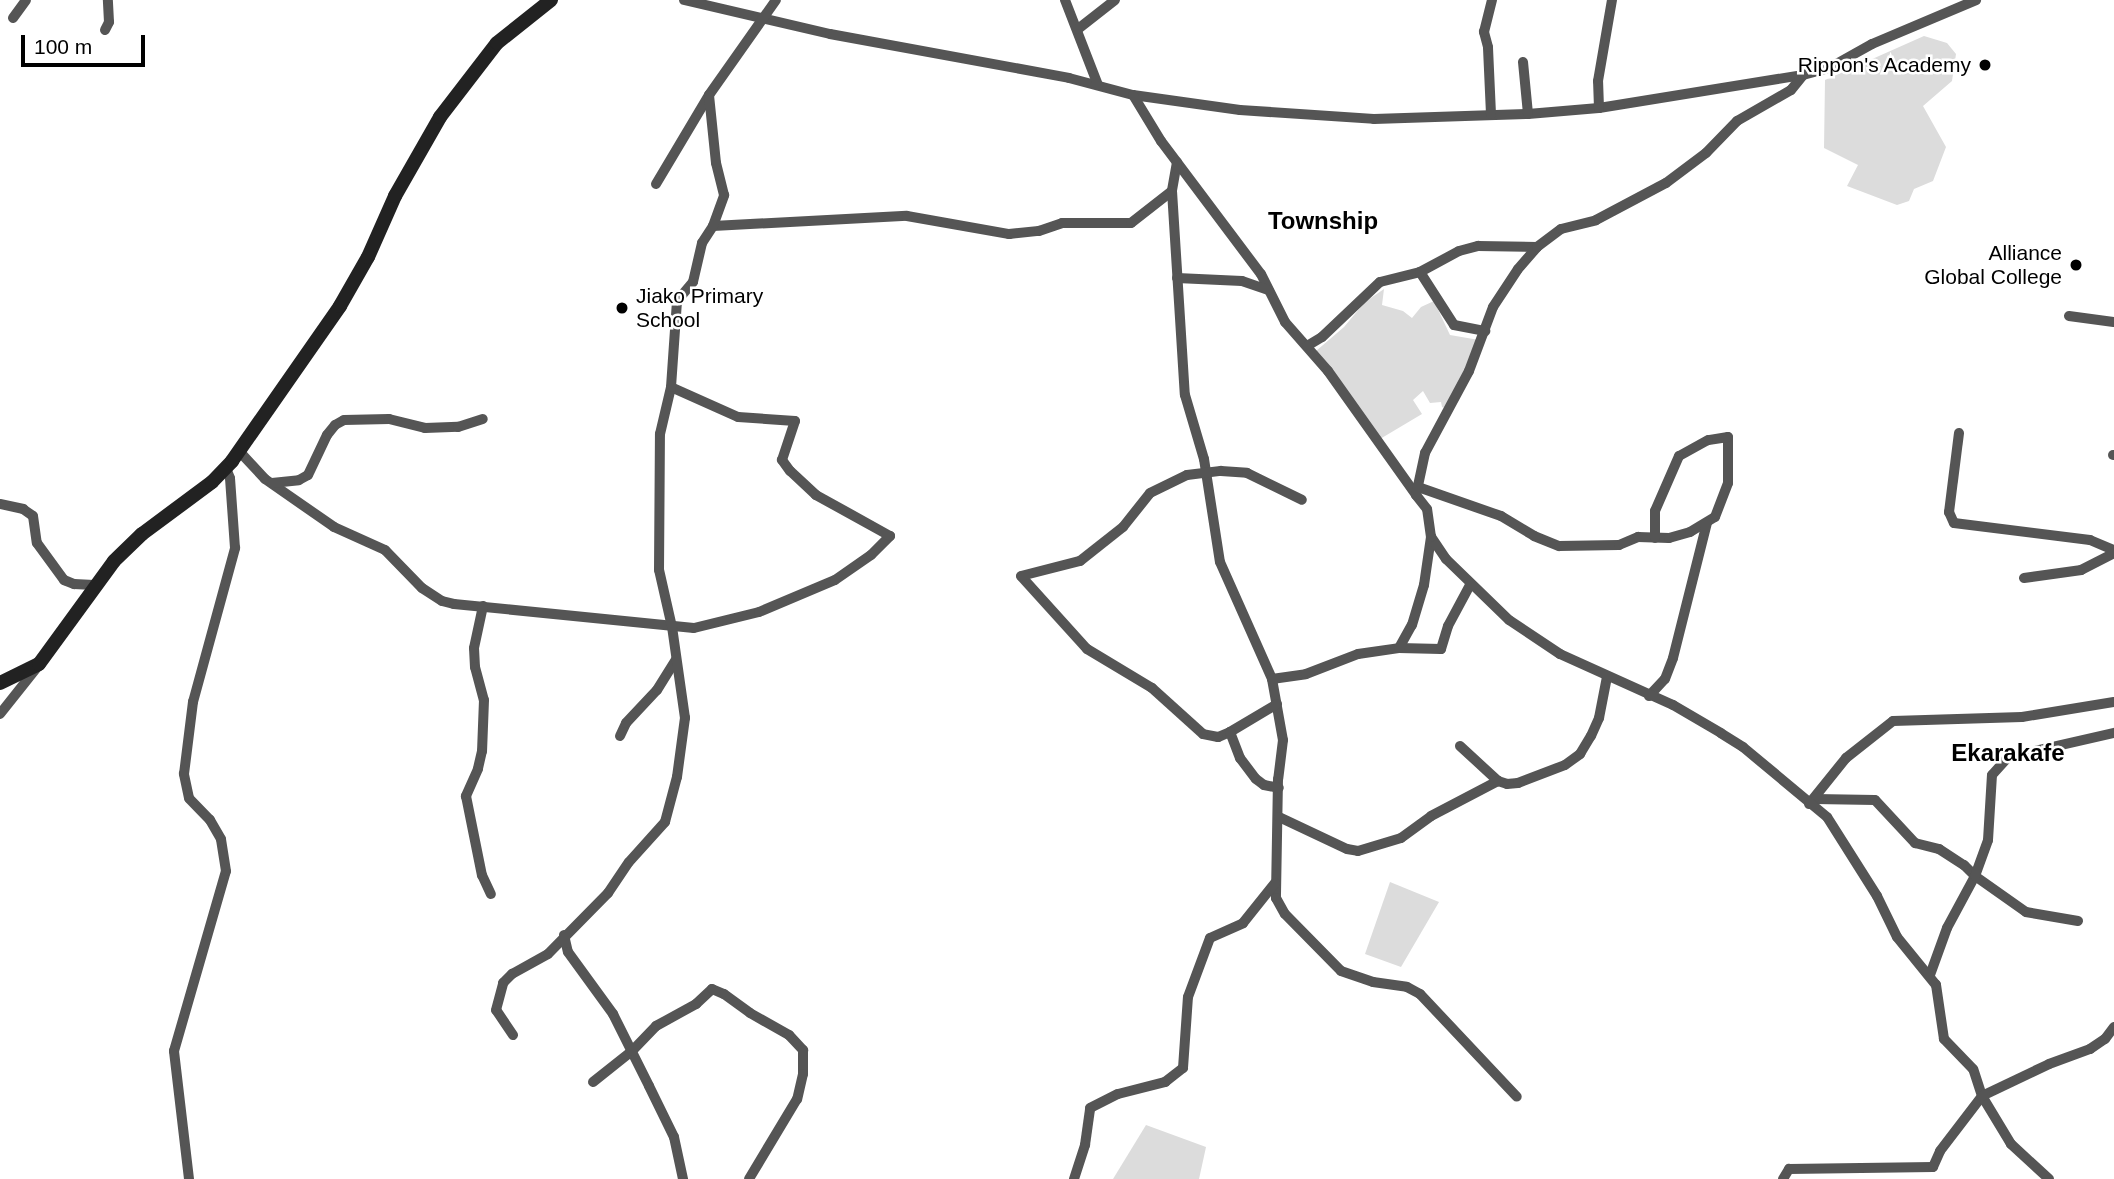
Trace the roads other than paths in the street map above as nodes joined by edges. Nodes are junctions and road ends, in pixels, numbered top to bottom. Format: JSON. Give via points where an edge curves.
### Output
{"nodes":[{"id":1,"x":26,"y":0,"type":"edge"},
{"id":2,"x":108,"y":0,"type":"edge"},
{"id":3,"x":551,"y":0,"type":"edge"},
{"id":4,"x":684,"y":0,"type":"edge"},
{"id":5,"x":776,"y":0,"type":"edge"},
{"id":6,"x":1065,"y":0,"type":"edge"},
{"id":7,"x":1115,"y":0,"type":"edge"},
{"id":8,"x":1492,"y":0,"type":"edge"},
{"id":9,"x":1612,"y":0,"type":"edge"},
{"id":10,"x":1976,"y":0,"type":"edge"},
{"id":11,"x":13,"y":18,"type":"dead end"},
{"id":12,"x":763,"y":20,"type":"junction"},
{"id":13,"x":1078,"y":29,"type":"junction"},
{"id":14,"x":104,"y":30,"type":"dead end"},
{"id":15,"x":1523,"y":62,"type":"dead end"},
{"id":16,"x":1803,"y":75,"type":"junction"},
{"id":17,"x":1098,"y":85,"type":"junction"},
{"id":18,"x":709,"y":95,"type":"junction"},
{"id":19,"x":1133,"y":95,"type":"junction"},
{"id":20,"x":1599,"y":108,"type":"junction"},
{"id":21,"x":1491,"y":114,"type":"junction"},
{"id":22,"x":1528,"y":114,"type":"junction"},
{"id":23,"x":1177,"y":162,"type":"junction"},
{"id":24,"x":656,"y":184,"type":"dead end"},
{"id":25,"x":1172,"y":191,"type":"junction"},
{"id":26,"x":713,"y":226,"type":"junction"},
{"id":27,"x":1537,"y":247,"type":"junction"},
{"id":28,"x":1420,"y":272,"type":"junction"},
{"id":29,"x":1177,"y":278,"type":"junction"},
{"id":30,"x":1268,"y":290,"type":"junction"},
{"id":31,"x":2069,"y":316,"type":"dead end"},
{"id":32,"x":2114,"y":322,"type":"edge"},
{"id":33,"x":1485,"y":331,"type":"junction"},
{"id":34,"x":1307,"y":346,"type":"junction"},
{"id":35,"x":671,"y":387,"type":"junction"},
{"id":36,"x":483,"y":419,"type":"dead end"},
{"id":37,"x":1959,"y":433,"type":"dead end"},
{"id":38,"x":239,"y":451,"type":"junction"},
{"id":39,"x":226,"y":468,"type":"junction"},
{"id":40,"x":1205,"y":472,"type":"junction"},
{"id":41,"x":272,"y":483,"type":"junction"},
{"id":42,"x":1417,"y":491,"type":"junction"},
{"id":43,"x":1303,"y":500,"type":"dead end"},
{"id":44,"x":0,"y":503,"type":"edge"},
{"id":45,"x":1707,"y":523,"type":"junction"},
{"id":46,"x":1431,"y":537,"type":"junction"},
{"id":47,"x":1654,"y":538,"type":"junction"},
{"id":48,"x":2114,"y":551,"type":"edge"},
{"id":49,"x":2024,"y":578,"type":"dead end"},
{"id":50,"x":1470,"y":584,"type":"junction"},
{"id":51,"x":94,"y":585,"type":"junction"},
{"id":52,"x":483,"y":606,"type":"junction"},
{"id":53,"x":672,"y":627,"type":"junction"},
{"id":54,"x":1399,"y":648,"type":"junction"},
{"id":55,"x":676,"y":659,"type":"junction"},
{"id":56,"x":39,"y":664,"type":"junction"},
{"id":57,"x":1606,"y":677,"type":"junction"},
{"id":58,"x":1272,"y":679,"type":"junction"},
{"id":59,"x":0,"y":683,"type":"edge"},
{"id":60,"x":1649,"y":696,"type":"junction"},
{"id":61,"x":2114,"y":702,"type":"edge"},
{"id":62,"x":1277,"y":704,"type":"junction"},
{"id":63,"x":0,"y":714,"type":"edge"},
{"id":64,"x":1230,"y":732,"type":"junction"},
{"id":65,"x":2114,"y":733,"type":"edge"},
{"id":66,"x":620,"y":736,"type":"dead end"},
{"id":67,"x":1460,"y":747,"type":"dead end"},
{"id":68,"x":1498,"y":781,"type":"junction"},
{"id":69,"x":1279,"y":788,"type":"junction"},
{"id":70,"x":1812,"y":801,"type":"junction"},
{"id":71,"x":1279,"y":817,"type":"junction"},
{"id":72,"x":1975,"y":876,"type":"junction"},
{"id":73,"x":1275,"y":883,"type":"junction"},
{"id":74,"x":491,"y":894,"type":"dead end"},
{"id":75,"x":2078,"y":921,"type":"dead end"},
{"id":76,"x":564,"y":936,"type":"junction"},
{"id":77,"x":1930,"y":975,"type":"junction"},
{"id":78,"x":2114,"y":1027,"type":"edge"},
{"id":79,"x":513,"y":1035,"type":"dead end"},
{"id":80,"x":632,"y":1051,"type":"junction"},
{"id":81,"x":593,"y":1082,"type":"dead end"},
{"id":82,"x":1982,"y":1096,"type":"junction"},
{"id":83,"x":1517,"y":1097,"type":"dead end"},
{"id":84,"x":1933,"y":1167,"type":"junction"},
{"id":85,"x":189,"y":1179,"type":"edge"},
{"id":86,"x":683,"y":1179,"type":"edge"},
{"id":87,"x":749,"y":1179,"type":"edge"},
{"id":88,"x":1074,"y":1179,"type":"edge"},
{"id":89,"x":1783,"y":1179,"type":"edge"},
{"id":90,"x":1933,"y":1179,"type":"edge"},
{"id":91,"x":2049,"y":1179,"type":"edge"}],
"edges":[{"from":1,"to":11,"type":"street"},
{"from":2,"to":14,"type":"street","via":[[109,22]]},
{"from":3,"to":38,"type":"street","via":[[497,43],[440,117],[340,306]]},
{"from":4,"to":12,"type":"street"},
{"from":5,"to":12,"type":"street"},
{"from":6,"to":13,"type":"street"},
{"from":7,"to":13,"type":"street"},
{"from":8,"to":21,"type":"street","via":[[1484,32]]},
{"from":9,"to":20,"type":"street","via":[[1598,81]]},
{"from":10,"to":16,"type":"street","via":[[1872,44],[1829,68]]},
{"from":12,"to":17,"type":"street"},
{"from":12,"to":18,"type":"street"},
{"from":13,"to":17,"type":"street"},
{"from":15,"to":22,"type":"street"},
{"from":16,"to":20,"type":"street"},
{"from":16,"to":27,"type":"street","via":[[1791,90],[1737,121],[1667,183],[1597,220],[1561,229]]},
{"from":17,"to":19,"type":"street"},
{"from":18,"to":24,"type":"street"},
{"from":18,"to":26,"type":"street","via":[[724,195]]},
{"from":19,"to":21,"type":"street","via":[[1339,119]]},
{"from":19,"to":23,"type":"street"},
{"from":20,"to":22,"type":"street"},
{"from":21,"to":22,"type":"street"},
{"from":23,"to":25,"type":"street"},
{"from":23,"to":30,"type":"street"},
{"from":25,"to":26,"type":"street","via":[[1130,223],[1062,223],[1018,233],[907,216]]},
{"from":25,"to":29,"type":"street"},
{"from":26,"to":35,"type":"street","via":[[700,248],[693,282],[677,301]]},
{"from":27,"to":28,"type":"street","via":[[1478,246]]},
{"from":27,"to":33,"type":"street","via":[[1493,307]]},
{"from":28,"to":33,"type":"street","via":[[1454,325]]},
{"from":28,"to":34,"type":"street","via":[[1380,282]]},
{"from":29,"to":30,"type":"street","via":[[1242,281]]},
{"from":29,"to":40,"type":"street","via":[[1183,384]]},
{"from":30,"to":34,"type":"street","via":[[1285,321]]},
{"from":31,"to":32,"type":"street"},
{"from":33,"to":42,"type":"street","via":[[1425,453]]},
{"from":34,"to":42,"type":"street"},
{"from":35,"to":53,"type":"street","via":[[660,435],[659,513],[660,577]]},
{"from":35,"to":53,"type":"street","via":[[738,417],[796,422],[782,460],[790,471],[816,495],[890,536],[845,575],[760,612],[689,628]]},
{"from":36,"to":41,"type":"street","via":[[425,428],[389,419],[344,421],[327,435],[308,475]]},
{"from":37,"to":48,"type":"street","via":[[1949,512],[1954,523],[2090,540]]},
{"from":38,"to":39,"type":"street"},
{"from":38,"to":41,"type":"street"},
{"from":39,"to":51,"type":"street","via":[[142,534]]},
{"from":39,"to":85,"type":"street","via":[[235,548],[193,702],[184,774],[189,799],[221,839],[226,872],[174,1051]]},
{"from":40,"to":43,"type":"street","via":[[1247,473]]},
{"from":40,"to":58,"type":"street","via":[[1220,562]]},
{"from":40,"to":64,"type":"street","via":[[1158,487],[1123,527],[1080,561],[1021,576],[1087,649],[1152,688],[1203,734],[1218,737]]},
{"from":41,"to":52,"type":"street","via":[[334,527],[385,551],[434,597],[447,603]]},
{"from":42,"to":46,"type":"street","via":[[1430,515]]},
{"from":42,"to":47,"type":"street","via":[[1501,516],[1559,546],[1619,545],[1638,537]]},
{"from":44,"to":51,"type":"street","via":[[33,516],[37,543],[64,580]]},
{"from":45,"to":47,"type":"street","via":[[1681,536]]},
{"from":45,"to":47,"type":"street","via":[[1715,517],[1728,483],[1728,437],[1708,440],[1679,456],[1655,510]]},
{"from":45,"to":60,"type":"street","via":[[1673,658],[1665,678]]},
{"from":46,"to":50,"type":"street"},
{"from":46,"to":54,"type":"street","via":[[1424,584],[1412,625]]},
{"from":48,"to":49,"type":"street","via":[[2081,570]]},
{"from":50,"to":54,"type":"street","via":[[1441,649]]},
{"from":50,"to":57,"type":"street","via":[[1528,634]]},
{"from":51,"to":56,"type":"street"},
{"from":52,"to":53,"type":"street"},
{"from":52,"to":74,"type":"street","via":[[474,648],[484,700],[482,751],[466,796],[482,875]]},
{"from":53,"to":55,"type":"street"},
{"from":54,"to":58,"type":"street","via":[[1362,653],[1306,674]]},
{"from":55,"to":66,"type":"street"},
{"from":55,"to":76,"type":"street","via":[[685,726],[668,814],[608,893]]},
{"from":56,"to":59,"type":"street"},
{"from":56,"to":63,"type":"street"},
{"from":57,"to":60,"type":"street"},
{"from":57,"to":68,"type":"street","via":[[1599,718],[1576,757],[1518,783]]},
{"from":58,"to":62,"type":"street"},
{"from":60,"to":70,"type":"street","via":[[1683,710],[1743,747]]},
{"from":61,"to":70,"type":"street","via":[[2022,717],[1893,721],[1846,758]]},
{"from":62,"to":64,"type":"street"},
{"from":62,"to":69,"type":"street","via":[[1283,740]]},
{"from":64,"to":69,"type":"street","via":[[1255,779]]},
{"from":65,"to":72,"type":"street","via":[[2008,757],[1997,766],[1991,784],[1988,840]]},
{"from":67,"to":68,"type":"street"},
{"from":68,"to":71,"type":"street","via":[[1431,816],[1401,838],[1358,850]]},
{"from":69,"to":71,"type":"street"},
{"from":70,"to":72,"type":"street","via":[[1880,803],[1915,843],[1939,849]]},
{"from":70,"to":77,"type":"street","via":[[1877,896],[1897,937]]},
{"from":71,"to":73,"type":"street"},
{"from":72,"to":75,"type":"street","via":[[2026,912]]},
{"from":72,"to":77,"type":"street","via":[[1947,928]]},
{"from":73,"to":83,"type":"street","via":[[1284,914],[1329,961],[1354,976],[1420,994]]},
{"from":73,"to":88,"type":"street","via":[[1243,923],[1210,938],[1188,997],[1184,1068],[1165,1082],[1118,1094],[1090,1108]]},
{"from":76,"to":79,"type":"street","via":[[548,954],[503,983],[496,1010]]},
{"from":76,"to":80,"type":"street","via":[[573,962],[613,1014]]},
{"from":77,"to":82,"type":"street","via":[[1938,991],[1944,1039],[1973,1069]]},
{"from":78,"to":82,"type":"street","via":[[2090,1049],[2049,1063]]},
{"from":80,"to":81,"type":"street"},
{"from":80,"to":86,"type":"street","via":[[674,1137]]},
{"from":80,"to":87,"type":"street","via":[[656,1026],[696,1004],[712,989],[800,1044],[804,1059],[797,1099]]},
{"from":82,"to":84,"type":"street"},
{"from":82,"to":91,"type":"street","via":[[2011,1144]]},
{"from":84,"to":89,"type":"street","via":[[1789,1169]]},
{"from":84,"to":90,"type":"street"}]}
